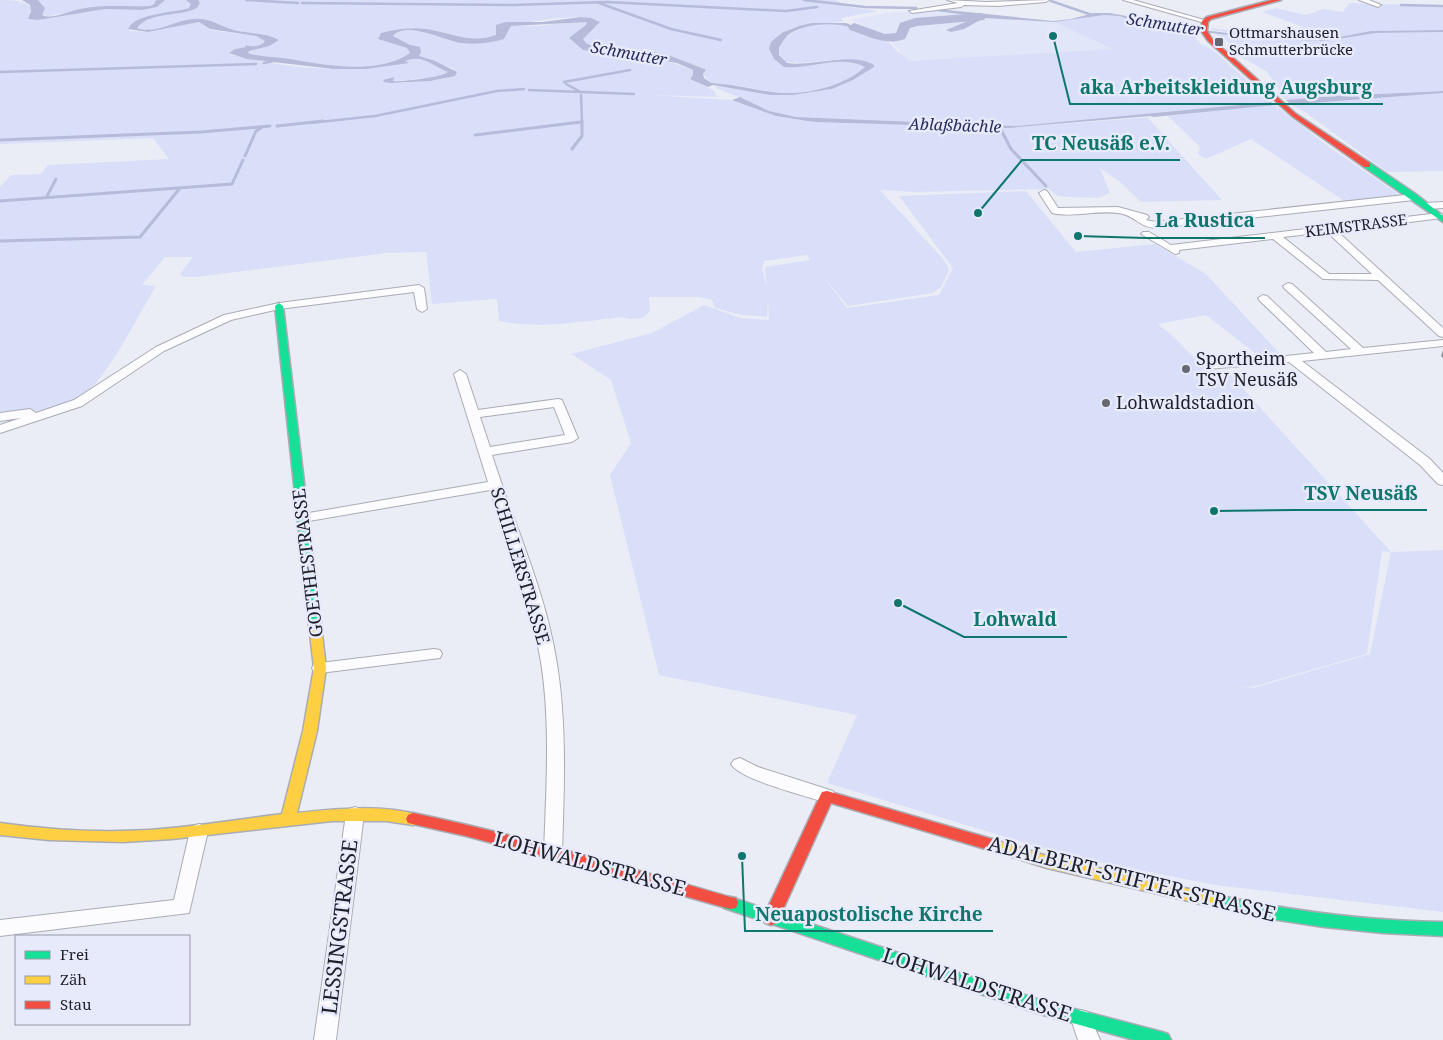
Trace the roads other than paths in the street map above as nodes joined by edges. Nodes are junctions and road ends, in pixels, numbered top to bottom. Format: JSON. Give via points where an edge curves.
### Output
{"nodes":[{"id":1,"x":950,"y":0,"type":"edge"},
{"id":2,"x":1046,"y":0,"type":"edge"},
{"id":3,"x":1126,"y":0,"type":"edge"},
{"id":4,"x":1278,"y":0,"type":"edge"},
{"id":5,"x":1362,"y":0,"type":"edge"},
{"id":6,"x":966,"y":4,"type":"junction"},
{"id":7,"x":1378,"y":5,"type":"dead end"},
{"id":8,"x":912,"y":11,"type":"dead end"},
{"id":9,"x":1205,"y":28,"type":"junction"},
{"id":10,"x":1044,"y":193,"type":"dead end"},
{"id":11,"x":1414,"y":197,"type":"junction"},
{"id":12,"x":1442,"y":214,"type":"edge"},
{"id":13,"x":1329,"y":229,"type":"junction"},
{"id":14,"x":1146,"y":234,"type":"dead end"},
{"id":15,"x":1274,"y":236,"type":"junction"},
{"id":16,"x":1380,"y":277,"type":"junction"},
{"id":17,"x":1288,"y":286,"type":"dead end"},
{"id":18,"x":1263,"y":298,"type":"dead end"},
{"id":19,"x":280,"y":306,"type":"junction"},
{"id":20,"x":422,"y":309,"type":"dead end"},
{"id":21,"x":1443,"y":334,"type":"edge"},
{"id":22,"x":1443,"y":343,"type":"edge"},
{"id":23,"x":1361,"y":352,"type":"junction"},
{"id":24,"x":1324,"y":356,"type":"junction"},
{"id":25,"x":1292,"y":359,"type":"junction"},
{"id":26,"x":1211,"y":367,"type":"dead end"},
{"id":27,"x":460,"y":374,"type":"dead end"},
{"id":28,"x":56,"y":412,"type":"junction"},
{"id":29,"x":473,"y":414,"type":"junction"},
{"id":30,"x":0,"y":417,"type":"edge"},
{"id":31,"x":0,"y":429,"type":"edge"},
{"id":32,"x":485,"y":452,"type":"junction"},
{"id":33,"x":1443,"y":481,"type":"edge"},
{"id":34,"x":495,"y":484,"type":"junction"},
{"id":35,"x":303,"y":518,"type":"junction"},
{"id":36,"x":434,"y":654,"type":"dead end"},
{"id":37,"x":320,"y":668,"type":"junction"},
{"id":38,"x":740,"y":764,"type":"dead end"},
{"id":39,"x":827,"y":796,"type":"junction"},
{"id":40,"x":355,"y":814,"type":"junction"},
{"id":41,"x":288,"y":818,"type":"junction"},
{"id":42,"x":0,"y":829,"type":"edge"},
{"id":43,"x":199,"y":831,"type":"junction"},
{"id":44,"x":553,"y":853,"type":"junction"},
{"id":45,"x":771,"y":918,"type":"junction"},
{"id":46,"x":0,"y":928,"type":"edge"},
{"id":47,"x":1443,"y":930,"type":"edge"},
{"id":48,"x":1081,"y":1019,"type":"junction"},
{"id":49,"x":325,"y":1040,"type":"edge"},
{"id":50,"x":1089,"y":1040,"type":"edge"},
{"id":51,"x":1162,"y":1040,"type":"edge"}],
"edges":[{"from":1,"to":6,"type":"street"},
{"from":2,"to":6,"type":"street"},
{"from":3,"to":9,"type":"street"},
{"from":4,"to":9,"type":"street","via":[[1215,16]]},
{"from":5,"to":7,"type":"street"},
{"from":6,"to":8,"type":"street"},
{"from":9,"to":11,"type":"street","via":[[1287,108]]},
{"from":10,"to":11,"type":"street","via":[[1055,211],[1118,210],[1136,215],[1145,224]]},
{"from":11,"to":12,"type":"street"},
{"from":12,"to":13,"type":"street","name":"KEIMSTRASSE"},
{"from":13,"to":15,"type":"street","name":"KEIMSTRASSE"},
{"from":13,"to":16,"type":"street"},
{"from":14,"to":15,"type":"street","name":"KEIMSTRASSE","via":[[1172,250]]},
{"from":15,"to":16,"type":"street","name":"KEIMSTRASSE","via":[[1327,277]]},
{"from":16,"to":21,"type":"street"},
{"from":17,"to":23,"type":"street"},
{"from":18,"to":24,"type":"street"},
{"from":19,"to":20,"type":"street","via":[[419,288]]},
{"from":19,"to":28,"type":"street","via":[[228,318],[194,332],[145,358],[78,403]]},
{"from":19,"to":35,"type":"street","name":"GOETHESTRASSE"},
{"from":22,"to":23,"type":"street"},
{"from":23,"to":24,"type":"street"},
{"from":24,"to":25,"type":"street"},
{"from":25,"to":26,"type":"street"},
{"from":25,"to":33,"type":"street","via":[[1424,462]]},
{"from":27,"to":29,"type":"street","name":"SCHILLERSTRASSE"},
{"from":28,"to":30,"type":"street"},
{"from":28,"to":31,"type":"street"},
{"from":29,"to":32,"type":"street","name":"SCHILLERSTRASSE"},
{"from":29,"to":32,"type":"street","via":[[558,403],[572,438]]},
{"from":32,"to":34,"type":"street","name":"SCHILLERSTRASSE"},
{"from":34,"to":35,"type":"street"},
{"from":34,"to":44,"type":"street","name":"SCHILLERSTRASSE","via":[[530,586],[551,683]]},
{"from":35,"to":37,"type":"street","name":"GOETHESTRASSE"},
{"from":36,"to":37,"type":"street"},
{"from":37,"to":41,"type":"street","name":"GOETHESTRASSE","via":[[310,730]]},
{"from":38,"to":39,"type":"street","name":"ADALBERT-STIFTER-STRASSE","via":[[752,772]]},
{"from":39,"to":45,"type":"street"},
{"from":39,"to":47,"type":"street","name":"ADALBERT-STIFTER-STRASSE","via":[[1047,862],[1260,911],[1325,922]]},
{"from":40,"to":41,"type":"street","name":"LOHWALDSTRASSE"},
{"from":40,"to":44,"type":"street","name":"LOHWALDSTRASSE","via":[[419,820]]},
{"from":40,"to":49,"type":"street","name":"LESSINGSTRASSE"},
{"from":41,"to":43,"type":"street","name":"LOHWALDSTRASSE"},
{"from":42,"to":43,"type":"street","name":"LOHWALDSTRASSE","via":[[104,838]]},
{"from":43,"to":46,"type":"street","via":[[182,907]]},
{"from":44,"to":45,"type":"street","name":"LOHWALDSTRASSE","via":[[673,886]]},
{"from":45,"to":48,"type":"street","name":"LOHWALDSTRASSE"},
{"from":48,"to":50,"type":"street"},
{"from":48,"to":51,"type":"street","name":"LOHWALDSTRASSE"}]}
